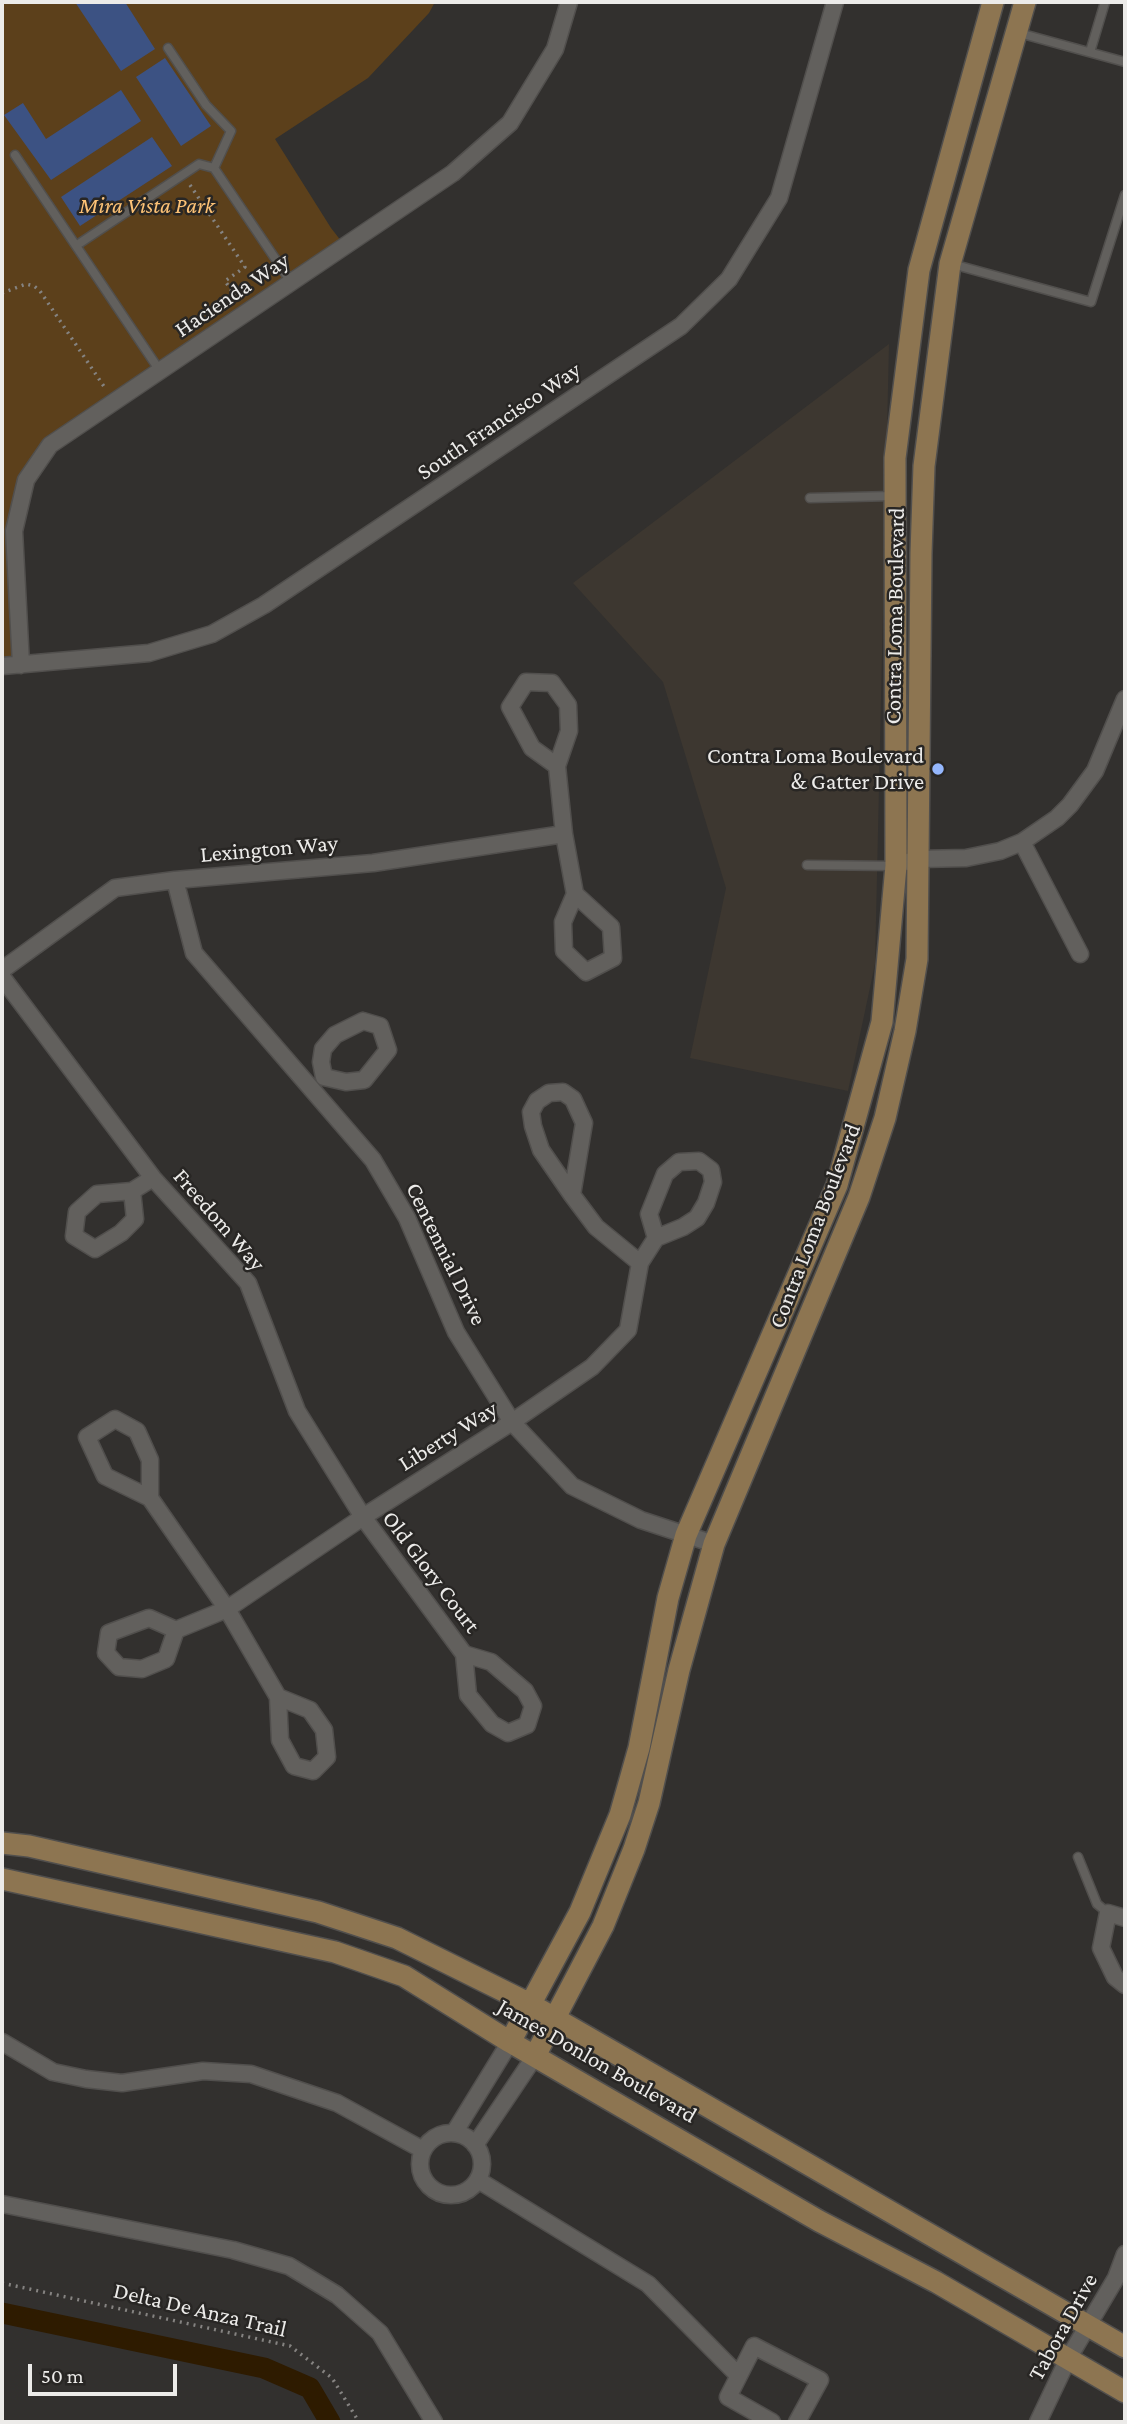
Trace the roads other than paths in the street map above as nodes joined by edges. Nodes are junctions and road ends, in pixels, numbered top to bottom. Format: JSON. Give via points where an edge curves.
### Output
{"nodes":[{"id":1,"x":569,"y":2,"type":"edge"},
{"id":2,"x":835,"y":2,"type":"edge"},
{"id":3,"x":993,"y":2,"type":"edge"},
{"id":4,"x":1025,"y":2,"type":"edge"},
{"id":5,"x":1105,"y":2,"type":"edge"},
{"id":6,"x":1016,"y":32,"type":"junction"},
{"id":7,"x":169,"y":48,"type":"dead end"},
{"id":8,"x":1090,"y":52,"type":"junction"},
{"id":9,"x":1125,"y":62,"type":"edge"},
{"id":10,"x":15,"y":155,"type":"dead end"},
{"id":11,"x":214,"y":168,"type":"junction"},
{"id":12,"x":1125,"y":195,"type":"edge"},
{"id":13,"x":77,"y":245,"type":"junction"},
{"id":14,"x":950,"y":264,"type":"junction"},
{"id":15,"x":291,"y":282,"type":"junction"},
{"id":16,"x":160,"y":371,"type":"junction"},
{"id":17,"x":895,"y":496,"type":"junction"},
{"id":18,"x":810,"y":498,"type":"dead end"},
{"id":19,"x":21,"y":665,"type":"junction"},
{"id":20,"x":2,"y":666,"type":"edge"},
{"id":21,"x":1125,"y":699,"type":"edge"},
{"id":22,"x":557,"y":766,"type":"junction"},
{"id":23,"x":565,"y":834,"type":"junction"},
{"id":24,"x":1021,"y":842,"type":"junction"},
{"id":25,"x":919,"y":859,"type":"junction"},
{"id":26,"x":807,"y":865,"type":"dead end"},
{"id":27,"x":896,"y":866,"type":"junction"},
{"id":28,"x":175,"y":880,"type":"junction"},
{"id":29,"x":575,"y":894,"type":"junction"},
{"id":30,"x":1080,"y":954,"type":"dead end"},
{"id":31,"x":2,"y":970,"type":"edge"},
{"id":32,"x":2,"y":977,"type":"edge"},
{"id":33,"x":324,"y":1077,"type":"junction"},
{"id":34,"x":310,"y":1089,"type":"junction"},
{"id":35,"x":153,"y":1178,"type":"junction"},
{"id":36,"x":132,"y":1191,"type":"dead end"},
{"id":37,"x":572,"y":1195,"type":"junction"},
{"id":38,"x":656,"y":1238,"type":"junction"},
{"id":39,"x":640,"y":1263,"type":"junction"},
{"id":40,"x":512,"y":1422,"type":"junction"},
{"id":41,"x":150,"y":1498,"type":"junction"},
{"id":42,"x":363,"y":1517,"type":"junction"},
{"id":43,"x":686,"y":1535,"type":"junction"},
{"id":44,"x":714,"y":1544,"type":"junction"},
{"id":45,"x":226,"y":1609,"type":"junction"},
{"id":46,"x":176,"y":1630,"type":"dead end"},
{"id":47,"x":464,"y":1654,"type":"junction"},
{"id":48,"x":278,"y":1697,"type":"junction"},
{"id":49,"x":2,"y":1843,"type":"edge"},
{"id":50,"x":1077,"y":1857,"type":"dead end"},
{"id":51,"x":2,"y":1879,"type":"edge"},
{"id":52,"x":1108,"y":1913,"type":"junction"},
{"id":53,"x":1125,"y":1919,"type":"edge"},
{"id":54,"x":1125,"y":1985,"type":"edge"},
{"id":55,"x":530,"y":2004,"type":"junction"},
{"id":56,"x":556,"y":2019,"type":"junction"},
{"id":57,"x":2,"y":2042,"type":"edge"},
{"id":58,"x":510,"y":2042,"type":"junction"},
{"id":59,"x":535,"y":2056,"type":"junction"},
{"id":60,"x":454,"y":2133,"type":"junction"},
{"id":61,"x":475,"y":2145,"type":"junction"},
{"id":62,"x":423,"y":2150,"type":"junction"},
{"id":63,"x":478,"y":2180,"type":"junction"},
{"id":64,"x":2,"y":2204,"type":"edge"},
{"id":65,"x":1125,"y":2254,"type":"edge"},
{"id":66,"x":1088,"y":2327,"type":"junction"},
{"id":67,"x":1125,"y":2347,"type":"edge"},
{"id":68,"x":1068,"y":2359,"type":"junction"},
{"id":69,"x":738,"y":2375,"type":"junction"},
{"id":70,"x":1125,"y":2392,"type":"edge"},
{"id":71,"x":434,"y":2422,"type":"edge"},
{"id":72,"x":772,"y":2422,"type":"edge"},
{"id":73,"x":797,"y":2422,"type":"edge"},
{"id":74,"x":1038,"y":2422,"type":"edge"}],
"edges":[{"from":1,"to":15,"type":"street","name":"Hacienda Way","via":[[555,49],[510,123],[453,173]]},
{"from":2,"to":19,"type":"street","name":"South Francisco Way","via":[[779,198],[729,279],[681,326],[264,605],[212,634],[149,653]]},
{"from":3,"to":17,"type":"main road","name":"Contra Loma Boulevard","via":[[919,270],[895,458]]},
{"from":4,"to":6,"type":"main road","name":"Contra Loma Boulevard"},
{"from":5,"to":8,"type":"lane"},
{"from":6,"to":8,"type":"lane"},
{"from":6,"to":14,"type":"main road","name":"Contra Loma Boulevard"},
{"from":7,"to":11,"type":"lane","via":[[206,105],[231,131]]},
{"from":8,"to":9,"type":"lane"},
{"from":10,"to":13,"type":"lane"},
{"from":11,"to":13,"type":"lane","via":[[199,164]]},
{"from":11,"to":15,"type":"lane"},
{"from":12,"to":14,"type":"lane","via":[[1091,302]]},
{"from":13,"to":16,"type":"lane"},
{"from":14,"to":25,"type":"main road","name":"Contra Loma Boulevard","via":[[924,467]]},
{"from":15,"to":16,"type":"street","name":"Hacienda Way"},
{"from":16,"to":19,"type":"street","name":"Hacienda Way","via":[[50,445],[26,480],[14,531]]},
{"from":17,"to":18,"type":"lane"},
{"from":17,"to":27,"type":"main road","name":"Contra Loma Boulevard"},
{"from":19,"to":20,"type":"street","name":"South Francisco Way"},
{"from":21,"to":24,"type":"street","via":[[1084,788],[1057,818]]},
{"from":22,"to":22,"type":"street","via":[[569,731],[568,705],[552,683],[526,681],[510,707],[532,748]]},
{"from":22,"to":23,"type":"street"},
{"from":23,"to":28,"type":"street","name":"Lexington Way","via":[[373,863]]},
{"from":23,"to":29,"type":"street"},
{"from":24,"to":25,"type":"street","via":[[966,858]]},
{"from":24,"to":30,"type":"street"},
{"from":25,"to":27,"type":"street"},
{"from":25,"to":44,"type":"main road","name":"Contra Loma Boulevard","via":[[917,959],[885,1118],[859,1198]]},
{"from":26,"to":27,"type":"lane"},
{"from":27,"to":43,"type":"main road","name":"Contra Loma Boulevard","via":[[882,1022],[837,1185]]},
{"from":28,"to":31,"type":"street","name":"Lexington Way","via":[[115,888]]},
{"from":28,"to":34,"type":"street","name":"Centennial Drive","via":[[194,953]]},
{"from":29,"to":29,"type":"street","via":[[563,922],[564,951],[586,972],[613,958],[611,927]]},
{"from":32,"to":35,"type":"street","name":"Freedom Way"},
{"from":33,"to":33,"type":"street","via":[[364,1080],[388,1050],[380,1026],[363,1021],[335,1035],[323,1049]]},
{"from":33,"to":34,"type":"street"},
{"from":34,"to":40,"type":"street","name":"Centennial Drive","via":[[373,1160],[407,1218],[456,1332]]},
{"from":35,"to":36,"type":"street"},
{"from":35,"to":42,"type":"street","name":"Freedom Way","via":[[247,1283],[297,1411]]},
{"from":37,"to":37,"type":"street","via":[[584,1124],[573,1099],[563,1092],[549,1093],[531,1112],[533,1126],[541,1150]]},
{"from":37,"to":39,"type":"street","via":[[596,1227]]},
{"from":38,"to":38,"type":"street","via":[[696,1218],[706,1203],[713,1182],[711,1170],[698,1161],[680,1162],[665,1174],[649,1214]]},
{"from":38,"to":39,"type":"street"},
{"from":39,"to":40,"type":"street","name":"Liberty Way","via":[[628,1329],[592,1367]]},
{"from":40,"to":42,"type":"street","name":"Liberty Way"},
{"from":40,"to":43,"type":"street","name":"Centennial Drive","via":[[572,1486],[641,1520]]},
{"from":41,"to":41,"type":"street","via":[[150,1460],[137,1431],[115,1419],[86,1437],[105,1476]]},
{"from":41,"to":45,"type":"street"},
{"from":42,"to":45,"type":"street","name":"Liberty Way"},
{"from":42,"to":47,"type":"street","name":"Old Glory Court"},
{"from":43,"to":44,"type":"street","name":"Centennial Drive"},
{"from":43,"to":55,"type":"main road","name":"Contra Loma Boulevard","via":[[620,1815],[580,1912]]},
{"from":44,"to":56,"type":"main road","name":"Contra Loma Boulevard","via":[[638,1838],[603,1926]]},
{"from":45,"to":46,"type":"street","name":"Liberty Way"},
{"from":45,"to":48,"type":"street"},
{"from":47,"to":47,"type":"street","name":"Old Glory Court","via":[[468,1695],[492,1724],[508,1733],[527,1726],[533,1706],[525,1691],[491,1662]]},
{"from":48,"to":48,"type":"street","via":[[280,1740],[294,1766],[313,1771],[327,1757],[324,1730],[310,1710]]},
{"from":49,"to":55,"type":"main road","name":"James Donlon Boulevard","via":[[318,1912],[397,1938]]},
{"from":50,"to":52,"type":"lane","via":[[1097,1904]]},
{"from":51,"to":58,"type":"main road","name":"James Donlon Boulevard","via":[[335,1952],[404,1976]]},
{"from":52,"to":53,"type":"street"},
{"from":52,"to":54,"type":"street","via":[[1101,1948],[1115,1977]]},
{"from":55,"to":56,"type":"main road","name":"James Donlon Boulevard"},
{"from":55,"to":58,"type":"main road","name":"Contra Loma Boulevard"},
{"from":56,"to":59,"type":"main road","name":"Contra Loma Boulevard"},
{"from":56,"to":66,"type":"main road","name":"James Donlon Boulevard"},
{"from":57,"to":62,"type":"street","via":[[52,2072],[86,2079],[122,2083],[203,2071],[251,2074],[337,2103]]},
{"from":58,"to":59,"type":"main road","name":"James Donlon Boulevard"},
{"from":58,"to":60,"type":"street"},
{"from":59,"to":61,"type":"street"},
{"from":59,"to":68,"type":"main road","name":"James Donlon Boulevard"},
{"from":60,"to":61,"type":"street"},
{"from":60,"to":62,"type":"street","via":[[436,2137]]},
{"from":61,"to":63,"type":"street","via":[[482,2162]]},
{"from":62,"to":63,"type":"street","via":[[420,2171],[441,2194],[462,2193]]},
{"from":63,"to":69,"type":"street","via":[[648,2284]]},
{"from":64,"to":71,"type":"street","via":[[233,2250],[289,2266],[337,2295],[380,2333]]},
{"from":65,"to":66,"type":"street","name":"Tabora Drive"},
{"from":66,"to":67,"type":"main road","name":"James Donlon Boulevard"},
{"from":66,"to":68,"type":"street","name":"Tabora Drive"},
{"from":68,"to":70,"type":"main road","name":"James Donlon Boulevard"},
{"from":68,"to":74,"type":"street","name":"Tabora Drive"},
{"from":69,"to":72,"type":"street","via":[[728,2397]]},
{"from":69,"to":73,"type":"street","via":[[754,2346],[820,2380]]}]}
